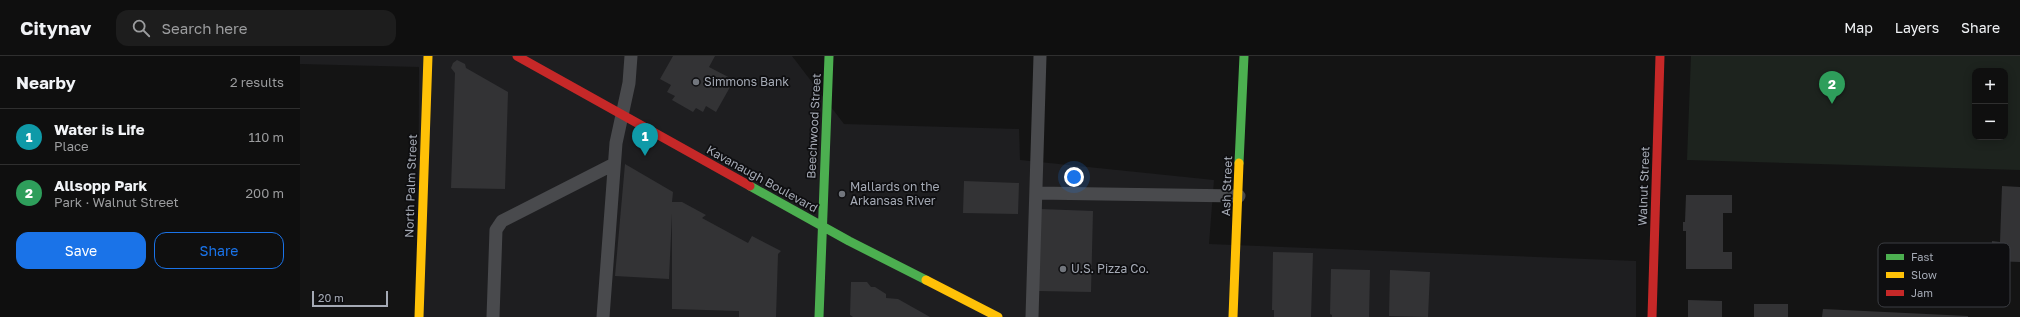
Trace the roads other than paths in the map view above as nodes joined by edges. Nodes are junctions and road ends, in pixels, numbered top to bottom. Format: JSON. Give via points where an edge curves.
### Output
{"nodes":[{"id":1,"x":428,"y":56,"type":"edge"},
{"id":2,"x":517,"y":56,"type":"edge"},
{"id":3,"x":631,"y":56,"type":"edge"},
{"id":4,"x":829,"y":56,"type":"edge"},
{"id":5,"x":1040,"y":56,"type":"edge"},
{"id":6,"x":1244,"y":56,"type":"edge"},
{"id":7,"x":1660,"y":56,"type":"edge"},
{"id":8,"x":622,"y":116,"type":"junction"},
{"id":9,"x":614,"y":164,"type":"junction"},
{"id":10,"x":1036,"y":193,"type":"junction"},
{"id":11,"x":1239,"y":196,"type":"junction"},
{"id":12,"x":822,"y":225,"type":"junction"},
{"id":13,"x":419,"y":317,"type":"edge"},
{"id":14,"x":493,"y":317,"type":"edge"},
{"id":15,"x":603,"y":317,"type":"edge"},
{"id":16,"x":819,"y":317,"type":"edge"},
{"id":17,"x":998,"y":317,"type":"edge"},
{"id":18,"x":1032,"y":317,"type":"edge"},
{"id":19,"x":1233,"y":317,"type":"edge"},
{"id":20,"x":1652,"y":317,"type":"edge"}],
"edges":[{"from":1,"to":13,"type":"street","name":"North Palm Street"},
{"from":2,"to":8,"type":"street","name":"Kavanaugh Boulevard"},
{"from":3,"to":8,"type":"lane","via":[[629,83]]},
{"from":4,"to":12,"type":"street","name":"Beechwood Street"},
{"from":5,"to":10,"type":"lane"},
{"from":6,"to":11,"type":"street","name":"Ash Street"},
{"from":7,"to":20,"type":"street","name":"Walnut Street"},
{"from":8,"to":9,"type":"lane"},
{"from":8,"to":12,"type":"street","name":"Kavanaugh Boulevard"},
{"from":9,"to":14,"type":"lane","via":[[498,224]]},
{"from":9,"to":15,"type":"lane"},
{"from":10,"to":11,"type":"lane"},
{"from":10,"to":18,"type":"lane"},
{"from":11,"to":19,"type":"street","name":"Ash Street"},
{"from":12,"to":16,"type":"street","name":"Beechwood Street"},
{"from":12,"to":17,"type":"street","name":"Kavanaugh Boulevard"}]}
